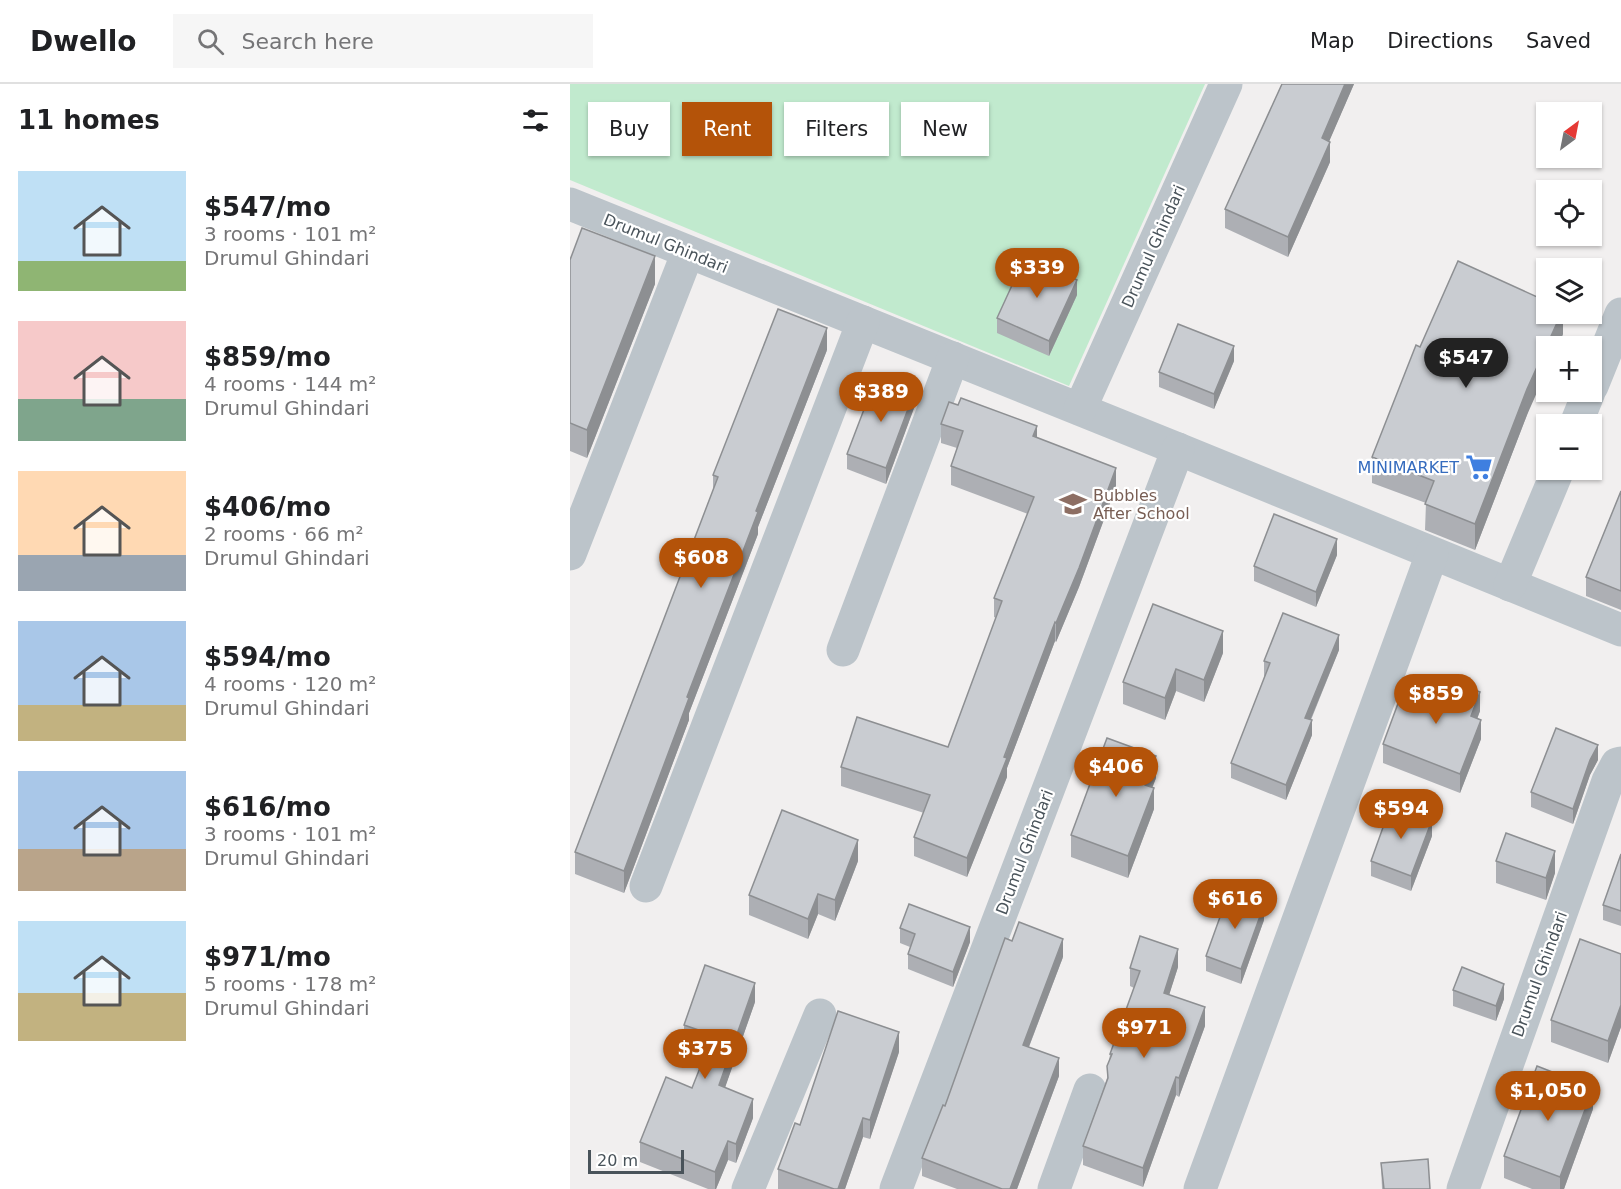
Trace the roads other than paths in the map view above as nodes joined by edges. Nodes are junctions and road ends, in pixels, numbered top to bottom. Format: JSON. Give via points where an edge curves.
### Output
{"nodes":[{"id":1,"x":1226,"y":84,"type":"edge"},
{"id":2,"x":570,"y":204,"type":"edge"},
{"id":3,"x":688,"y":252,"type":"junction"},
{"id":4,"x":1621,"y":314,"type":"edge"},
{"id":5,"x":863,"y":321,"type":"junction"},
{"id":6,"x":953,"y":358,"type":"junction"},
{"id":7,"x":1602,"y":361,"type":"edge"},
{"id":8,"x":1080,"y":409,"type":"junction"},
{"id":9,"x":1178,"y":449,"type":"junction"},
{"id":10,"x":1554,"y":480,"type":"edge"},
{"id":11,"x":570,"y":554,"type":"edge"},
{"id":12,"x":1432,"y":554,"type":"junction"},
{"id":13,"x":1510,"y":585,"type":"junction"},
{"id":14,"x":1621,"y":630,"type":"edge"},
{"id":15,"x":843,"y":650,"type":"dead end"},
{"id":16,"x":1621,"y":762,"type":"edge"},
{"id":17,"x":646,"y":886,"type":"dead end"},
{"id":18,"x":820,"y":1016,"type":"dead end"},
{"id":19,"x":1090,"y":1090,"type":"dead end"},
{"id":20,"x":748,"y":1189,"type":"edge"},
{"id":21,"x":896,"y":1189,"type":"edge"},
{"id":22,"x":1054,"y":1189,"type":"edge"},
{"id":23,"x":1200,"y":1189,"type":"edge"},
{"id":24,"x":1462,"y":1189,"type":"edge"}],
"edges":[{"from":1,"to":8,"type":"street","name":"Drumul Ghindari"},
{"from":2,"to":3,"type":"street","name":"Drumul Ghindari"},
{"from":3,"to":5,"type":"street","name":"Drumul Ghindari"},
{"from":3,"to":11,"type":"street"},
{"from":4,"to":7,"type":"street"},
{"from":5,"to":6,"type":"street","name":"Drumul Ghindari"},
{"from":5,"to":17,"type":"street"},
{"from":6,"to":8,"type":"street","name":"Drumul Ghindari"},
{"from":6,"to":15,"type":"street"},
{"from":8,"to":9,"type":"street","name":"Drumul Ghindari"},
{"from":9,"to":12,"type":"street","name":"Drumul Ghindari"},
{"from":9,"to":21,"type":"street","name":"Drumul Ghindari"},
{"from":10,"to":13,"type":"street"},
{"from":12,"to":13,"type":"street","name":"Drumul Ghindari"},
{"from":12,"to":23,"type":"street"},
{"from":13,"to":14,"type":"street","name":"Drumul Ghindari"},
{"from":16,"to":24,"type":"street","name":"Drumul Ghindari","via":[[1608,781]]},
{"from":18,"to":20,"type":"street"},
{"from":19,"to":22,"type":"street"}]}
